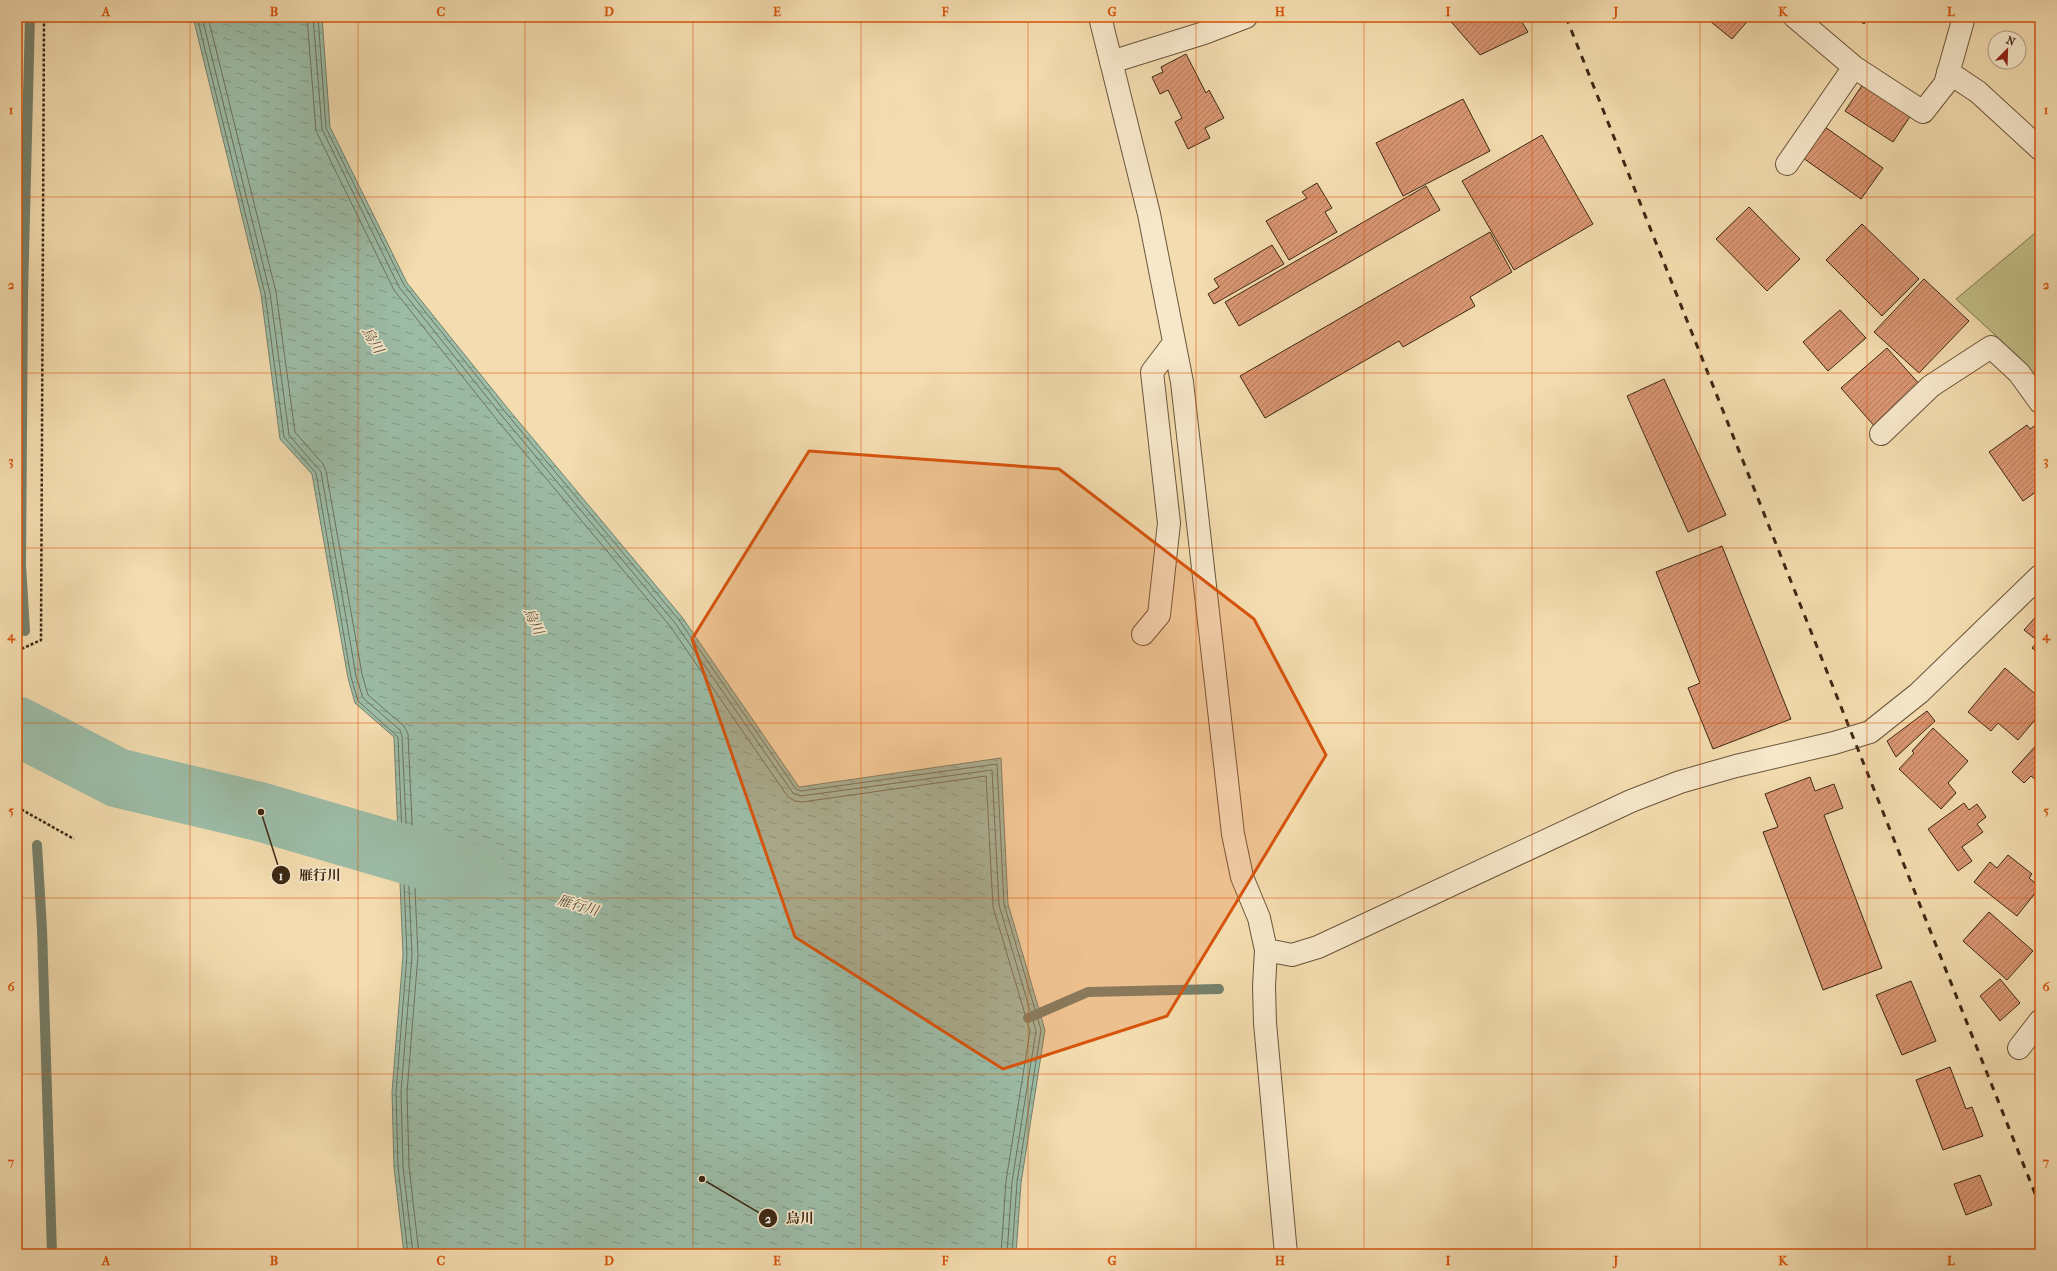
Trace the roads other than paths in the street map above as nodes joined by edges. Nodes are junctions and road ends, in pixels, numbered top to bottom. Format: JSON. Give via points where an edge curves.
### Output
{"nodes":[{"id":1,"x":1100,"y":17,"type":"edge"},
{"id":2,"x":1246,"y":17,"type":"edge"},
{"id":3,"x":1795,"y":17,"type":"edge"},
{"id":4,"x":1964,"y":17,"type":"edge"},
{"id":5,"x":1111,"y":62,"type":"junction"},
{"id":6,"x":1854,"y":67,"type":"junction"},
{"id":7,"x":1948,"y":72,"type":"junction"},
{"id":8,"x":2040,"y":149,"type":"edge"},
{"id":9,"x":1786,"y":164,"type":"dead end"},
{"id":10,"x":1174,"y":343,"type":"junction"},
{"id":11,"x":2040,"y":402,"type":"edge"},
{"id":12,"x":1881,"y":434,"type":"dead end"},
{"id":13,"x":2040,"y":576,"type":"edge"},
{"id":14,"x":1143,"y":634,"type":"dead end"},
{"id":15,"x":1266,"y":950,"type":"junction"},
{"id":16,"x":2040,"y":1021,"type":"edge"},
{"id":17,"x":2019,"y":1048,"type":"dead end"},
{"id":18,"x":1286,"y":1254,"type":"edge"}],
"edges":[{"from":1,"to":5,"type":"street"},
{"from":2,"to":5,"type":"street"},
{"from":3,"to":6,"type":"street"},
{"from":4,"to":7,"type":"street"},
{"from":5,"to":10,"type":"street","via":[[1149,214]]},
{"from":6,"to":7,"type":"street","via":[[1923,112],[1945,84]]},
{"from":6,"to":9,"type":"street"},
{"from":7,"to":8,"type":"street","via":[[1978,92]]},
{"from":10,"to":14,"type":"street","via":[[1152,372],[1169,522],[1159,615]]},
{"from":10,"to":15,"type":"street","via":[[1182,382],[1233,834],[1242,877],[1259,918]]},
{"from":11,"to":12,"type":"street","via":[[2019,373],[1991,347],[1931,386]]},
{"from":13,"to":15,"type":"street","via":[[1919,693],[1870,732],[1680,782],[1631,801],[1318,947],[1292,955]]},
{"from":15,"to":18,"type":"street","via":[[1265,1023]]},
{"from":16,"to":17,"type":"street"}]}
